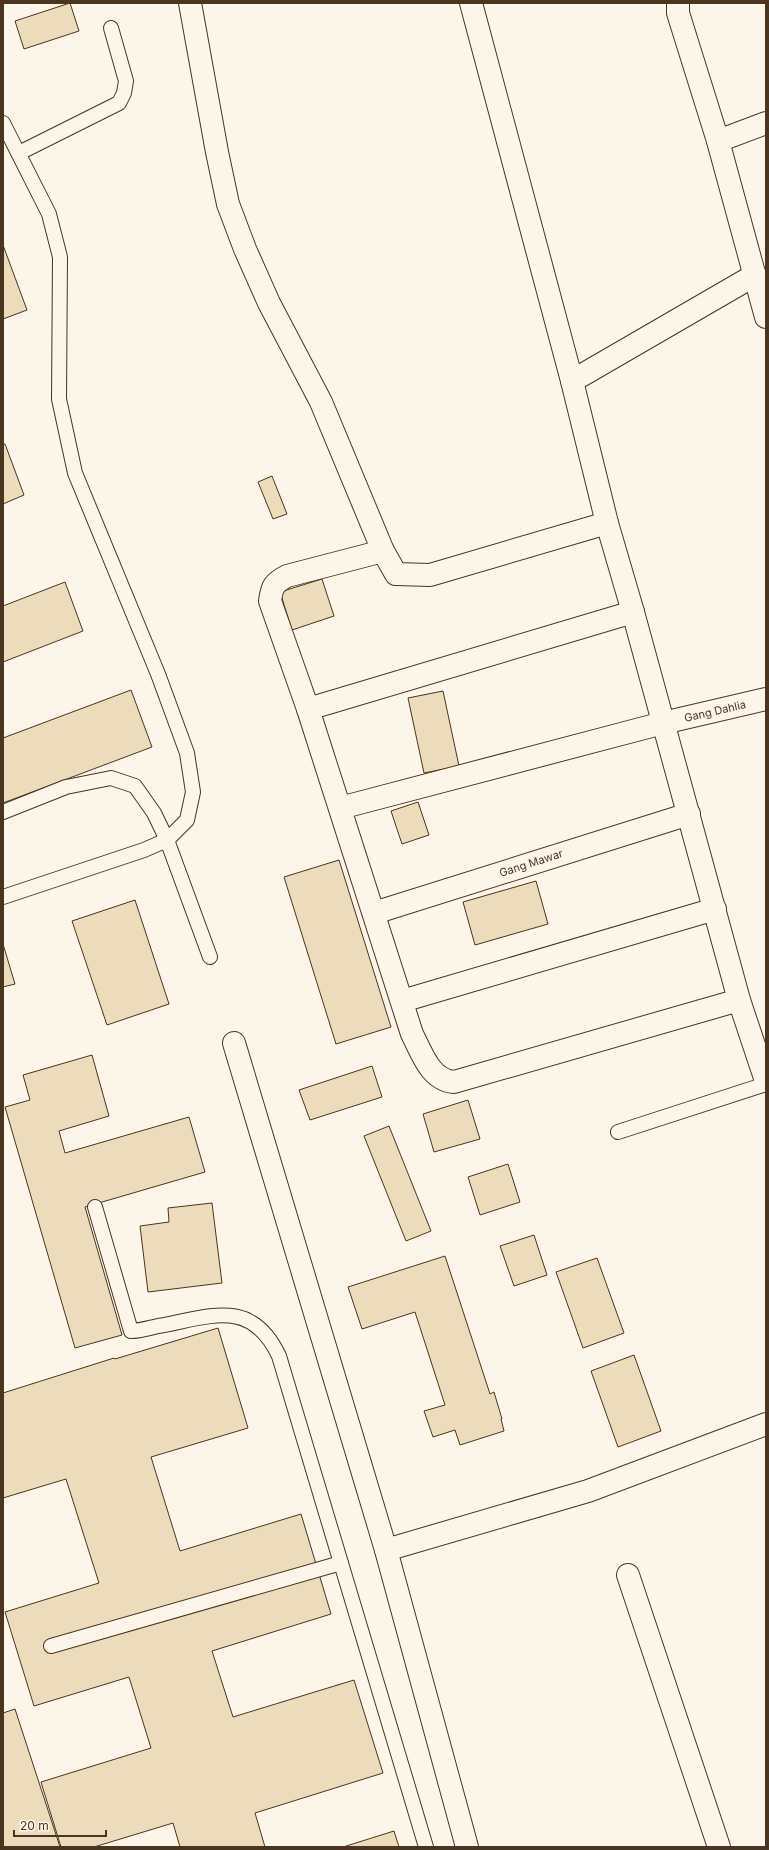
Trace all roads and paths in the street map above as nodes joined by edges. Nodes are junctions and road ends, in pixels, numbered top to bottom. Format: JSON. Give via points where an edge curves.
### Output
{"nodes":[{"id":1,"x":190,"y":3,"type":"edge"},
{"id":2,"x":471,"y":3,"type":"edge"},
{"id":3,"x":678,"y":3,"type":"edge"},
{"id":4,"x":111,"y":28,"type":"dead end"},
{"id":5,"x":3,"y":123,"type":"edge"},
{"id":6,"x":766,"y":123,"type":"edge"},
{"id":7,"x":718,"y":141,"type":"junction"},
{"id":8,"x":19,"y":153,"type":"junction"},
{"id":9,"x":755,"y":275,"type":"junction"},
{"id":10,"x":766,"y":316,"type":"edge"},
{"id":11,"x":572,"y":381,"type":"junction"},
{"id":12,"x":607,"y":523,"type":"junction"},
{"id":13,"x":383,"y":551,"type":"junction"},
{"id":14,"x":633,"y":612,"type":"junction"},
{"id":15,"x":766,"y":699,"type":"edge"},
{"id":16,"x":308,"y":709,"type":"junction"},
{"id":17,"x":663,"y":722,"type":"junction"},
{"id":18,"x":340,"y":808,"type":"junction"},
{"id":19,"x":3,"y":812,"type":"edge"},
{"id":20,"x":688,"y":814,"type":"junction"},
{"id":21,"x":167,"y":840,"type":"junction"},
{"id":22,"x":3,"y":897,"type":"edge"},
{"id":23,"x":715,"y":909,"type":"junction"},
{"id":24,"x":374,"y":913,"type":"junction"},
{"id":25,"x":210,"y":957,"type":"dead end"},
{"id":26,"x":739,"y":1000,"type":"junction"},
{"id":27,"x":402,"y":1001,"type":"junction"},
{"id":28,"x":234,"y":1043,"type":"dead end"},
{"id":29,"x":766,"y":1081,"type":"edge"},
{"id":30,"x":766,"y":1084,"type":"edge"},
{"id":31,"x":618,"y":1132,"type":"dead end"},
{"id":32,"x":95,"y":1206,"type":"dead end"},
{"id":33,"x":766,"y":1424,"type":"edge"},
{"id":34,"x":386,"y":1550,"type":"junction"},
{"id":35,"x":341,"y":1563,"type":"junction"},
{"id":36,"x":628,"y":1575,"type":"dead end"},
{"id":37,"x":51,"y":1646,"type":"dead end"},
{"id":38,"x":426,"y":1847,"type":"edge"},
{"id":39,"x":467,"y":1847,"type":"edge"},
{"id":40,"x":719,"y":1847,"type":"edge"}],
"edges":[{"from":1,"to":13,"type":"street","via":[[228,204],[269,303],[321,402]]},
{"from":2,"to":11,"type":"street"},
{"from":3,"to":7,"type":"street","via":[[678,13]]},
{"from":4,"to":8,"type":"lane","via":[[126,81],[124,94],[119,103]]},
{"from":5,"to":8,"type":"lane"},
{"from":6,"to":7,"type":"street"},
{"from":7,"to":9,"type":"street"},
{"from":8,"to":21,"type":"lane","via":[[50,214],[60,257],[59,399],[75,473],[158,674],[187,752],[194,792],[187,820]]},
{"from":9,"to":10,"type":"street"},
{"from":9,"to":11,"type":"street"},
{"from":11,"to":12,"type":"street"},
{"from":12,"to":13,"type":"street","via":[[430,575],[396,574]]},
{"from":12,"to":14,"type":"street"},
{"from":13,"to":16,"type":"street","via":[[287,576],[271,588],[270,601]]},
{"from":14,"to":16,"type":"street"},
{"from":14,"to":17,"type":"street"},
{"from":15,"to":17,"type":"street","name":"Gang Dahlia"},
{"from":16,"to":18,"type":"street"},
{"from":17,"to":18,"type":"street","name":"Gang Dahlia"},
{"from":17,"to":20,"type":"street"},
{"from":18,"to":24,"type":"street"},
{"from":19,"to":21,"type":"lane","via":[[66,787],[111,778],[135,786],[154,813]]},
{"from":20,"to":23,"type":"street"},
{"from":20,"to":24,"type":"street","name":"Gang Mawar"},
{"from":21,"to":22,"type":"lane"},
{"from":21,"to":25,"type":"lane"},
{"from":23,"to":26,"type":"street"},
{"from":23,"to":27,"type":"street"},
{"from":24,"to":27,"type":"street"},
{"from":26,"to":27,"type":"street","via":[[454,1082],[446,1082],[437,1076],[426,1061],[412,1034]]},
{"from":26,"to":29,"type":"street"},
{"from":28,"to":34,"type":"street"},
{"from":30,"to":31,"type":"lane"},
{"from":32,"to":35,"type":"lane","via":[[131,1331],[233,1315],[249,1320],[272,1342],[279,1356]]},
{"from":33,"to":34,"type":"street","via":[[588,1491]]},
{"from":34,"to":39,"type":"street"},
{"from":35,"to":37,"type":"lane"},
{"from":35,"to":38,"type":"lane"},
{"from":36,"to":40,"type":"street"}]}
